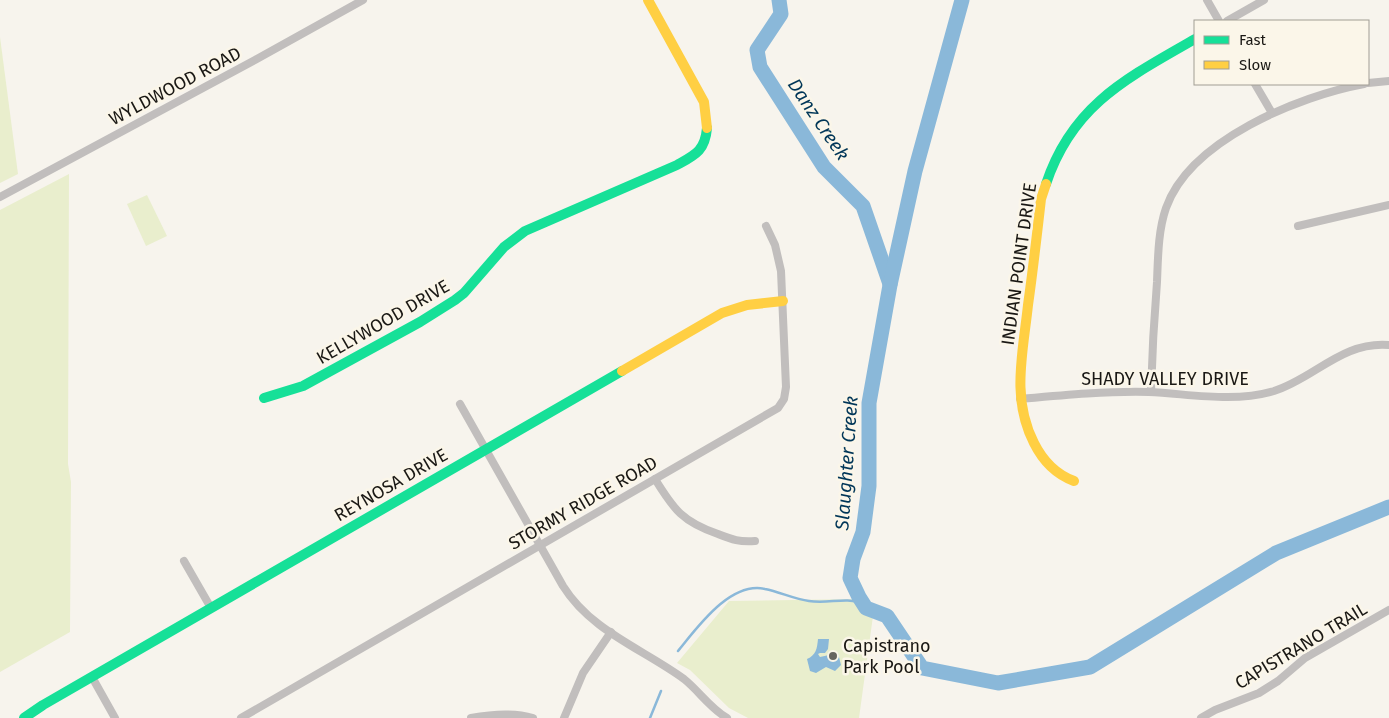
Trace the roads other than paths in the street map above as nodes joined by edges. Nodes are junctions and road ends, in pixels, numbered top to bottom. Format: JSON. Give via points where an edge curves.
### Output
{"nodes":[{"id":1,"x":362,"y":0,"type":"edge"},
{"id":2,"x":648,"y":0,"type":"edge"},
{"id":3,"x":1207,"y":0,"type":"edge"},
{"id":4,"x":1264,"y":0,"type":"edge"},
{"id":5,"x":1218,"y":20,"type":"edge"},
{"id":6,"x":1229,"y":20,"type":"edge"},
{"id":7,"x":1194,"y":41,"type":"edge"},
{"id":8,"x":1389,"y":81,"type":"edge"},
{"id":9,"x":1369,"y":83,"type":"edge"},
{"id":10,"x":1256,"y":85,"type":"edge"},
{"id":11,"x":1358,"y":85,"type":"edge"},
{"id":12,"x":1272,"y":113,"type":"junction"},
{"id":13,"x":0,"y":197,"type":"edge"},
{"id":14,"x":1389,"y":205,"type":"edge"},
{"id":15,"x":766,"y":226,"type":"dead end"},
{"id":16,"x":1298,"y":226,"type":"dead end"},
{"id":17,"x":783,"y":301,"type":"junction"},
{"id":18,"x":1389,"y":345,"type":"edge"},
{"id":19,"x":1151,"y":392,"type":"junction"},
{"id":20,"x":264,"y":398,"type":"dead end"},
{"id":21,"x":1020,"y":399,"type":"junction"},
{"id":22,"x":460,"y":404,"type":"dead end"},
{"id":23,"x":485,"y":448,"type":"junction"},
{"id":24,"x":655,"y":479,"type":"junction"},
{"id":25,"x":1074,"y":481,"type":"dead end"},
{"id":26,"x":755,"y":541,"type":"dead end"},
{"id":27,"x":541,"y":546,"type":"junction"},
{"id":28,"x":184,"y":561,"type":"dead end"},
{"id":29,"x":211,"y":608,"type":"junction"},
{"id":30,"x":1389,"y":610,"type":"edge"},
{"id":31,"x":611,"y":632,"type":"junction"},
{"id":32,"x":92,"y":677,"type":"junction"},
{"id":33,"x":24,"y":718,"type":"edge"},
{"id":34,"x":115,"y":718,"type":"edge"},
{"id":35,"x":241,"y":718,"type":"edge"},
{"id":36,"x":471,"y":718,"type":"edge"},
{"id":37,"x":533,"y":718,"type":"edge"},
{"id":38,"x":564,"y":718,"type":"edge"},
{"id":39,"x":727,"y":718,"type":"edge"},
{"id":40,"x":1201,"y":718,"type":"edge"}],
"edges":[{"from":1,"to":13,"type":"street","name":"WYLDWOOD ROAD"},
{"from":2,"to":20,"type":"street","name":"KELLYWOOD DRIVE","via":[[704,102],[708,114],[707,135],[699,151],[677,165],[524,231],[504,247],[455,300],[303,386]]},
{"from":3,"to":5,"type":"street"},
{"from":4,"to":6,"type":"street"},
{"from":7,"to":21,"type":"street","name":"INDIAN POINT DRIVE","via":[[1105,94],[1078,122],[1059,151],[1041,200],[1022,356]]},
{"from":8,"to":9,"type":"street"},
{"from":10,"to":12,"type":"street"},
{"from":11,"to":12,"type":"street"},
{"from":12,"to":19,"type":"street","via":[[1200,158],[1170,198],[1158,250]]},
{"from":14,"to":16,"type":"street"},
{"from":15,"to":17,"type":"street","name":"STORMY RIDGE ROAD","via":[[780,260]]},
{"from":17,"to":23,"type":"street","name":"REYNOSA DRIVE","via":[[738,307],[722,313]]},
{"from":17,"to":24,"type":"street","name":"STORMY RIDGE ROAD","via":[[786,387],[782,403]]},
{"from":18,"to":19,"type":"street","name":"SHADY VALLEY DRIVE","via":[[1353,349],[1285,386],[1248,397]]},
{"from":19,"to":21,"type":"street","name":"SHADY VALLEY DRIVE","via":[[1094,392]]},
{"from":21,"to":25,"type":"street","name":"INDIAN POINT DRIVE","via":[[1028,430],[1041,457],[1060,477]]},
{"from":22,"to":23,"type":"street"},
{"from":23,"to":27,"type":"street"},
{"from":23,"to":29,"type":"street","name":"REYNOSA DRIVE"},
{"from":24,"to":26,"type":"street","via":[[673,507],[689,522],[739,542]]},
{"from":24,"to":27,"type":"street","name":"STORMY RIDGE ROAD"},
{"from":27,"to":31,"type":"street","via":[[575,602]]},
{"from":27,"to":35,"type":"street","name":"STORMY RIDGE ROAD"},
{"from":28,"to":29,"type":"street"},
{"from":29,"to":32,"type":"street","name":"REYNOSA DRIVE"},
{"from":30,"to":40,"type":"street","name":"CAPISTRANO TRAIL","via":[[1305,658],[1259,693]]},
{"from":31,"to":38,"type":"street","via":[[583,673]]},
{"from":31,"to":39,"type":"street","via":[[684,680]]},
{"from":32,"to":33,"type":"street","name":"REYNOSA DRIVE"},
{"from":32,"to":34,"type":"street"},
{"from":36,"to":37,"type":"street","via":[[490,714]]}]}
